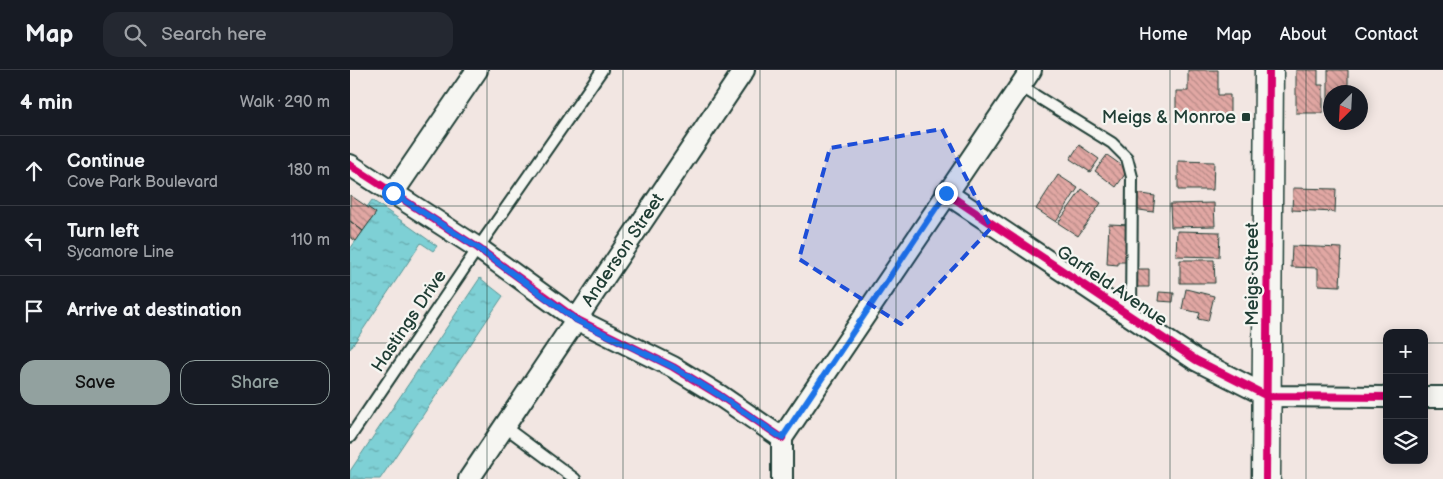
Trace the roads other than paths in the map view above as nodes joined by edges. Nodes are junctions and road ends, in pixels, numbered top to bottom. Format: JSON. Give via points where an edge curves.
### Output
{"nodes":[{"id":1,"x":477,"y":70,"type":"edge"},
{"id":2,"x":602,"y":70,"type":"edge"},
{"id":3,"x":744,"y":70,"type":"edge"},
{"id":4,"x":1269,"y":70,"type":"edge"},
{"id":5,"x":1025,"y":78,"type":"edge"},
{"id":6,"x":350,"y":165,"type":"edge"},
{"id":7,"x":393,"y":193,"type":"junction"},
{"id":8,"x":946,"y":193,"type":"junction"},
{"id":9,"x":478,"y":248,"type":"junction"},
{"id":10,"x":1131,"y":316,"type":"junction"},
{"id":11,"x":576,"y":320,"type":"junction"},
{"id":12,"x":1266,"y":396,"type":"junction"},
{"id":13,"x":1383,"y":397,"type":"edge"},
{"id":14,"x":1428,"y":397,"type":"edge"},
{"id":15,"x":1443,"y":397,"type":"edge"},
{"id":16,"x":505,"y":427,"type":"junction"},
{"id":17,"x":350,"y":436,"type":"edge"},
{"id":18,"x":782,"y":438,"type":"junction"},
{"id":19,"x":469,"y":479,"type":"edge"},
{"id":20,"x":574,"y":479,"type":"edge"},
{"id":21,"x":782,"y":479,"type":"edge"},
{"id":22,"x":1266,"y":479,"type":"edge"}],
"edges":[{"from":1,"to":7,"type":"street"},
{"from":2,"to":9,"type":"lane","name":"Hastings Drive"},
{"from":3,"to":11,"type":"street","name":"Anderson Street"},
{"from":4,"to":12,"type":"street","name":"Meigs Street"},
{"from":5,"to":8,"type":"street"},
{"from":5,"to":10,"type":"lane","via":[[1112,143],[1127,158],[1132,177]]},
{"from":6,"to":7,"type":"street"},
{"from":7,"to":9,"type":"street"},
{"from":8,"to":10,"type":"street","name":"Garfield Avenue"},
{"from":8,"to":18,"type":"street"},
{"from":9,"to":11,"type":"street"},
{"from":9,"to":17,"type":"lane","name":"Hastings Drive"},
{"from":10,"to":12,"type":"street","name":"Garfield Avenue","via":[[1196,360]]},
{"from":11,"to":16,"type":"street","name":"Anderson Street"},
{"from":11,"to":18,"type":"street","via":[[673,367]]},
{"from":12,"to":13,"type":"street"},
{"from":12,"to":22,"type":"street","name":"Meigs Street"},
{"from":14,"to":15,"type":"street"},
{"from":16,"to":19,"type":"street","name":"Anderson Street"},
{"from":16,"to":20,"type":"lane"},
{"from":18,"to":21,"type":"street"}]}
